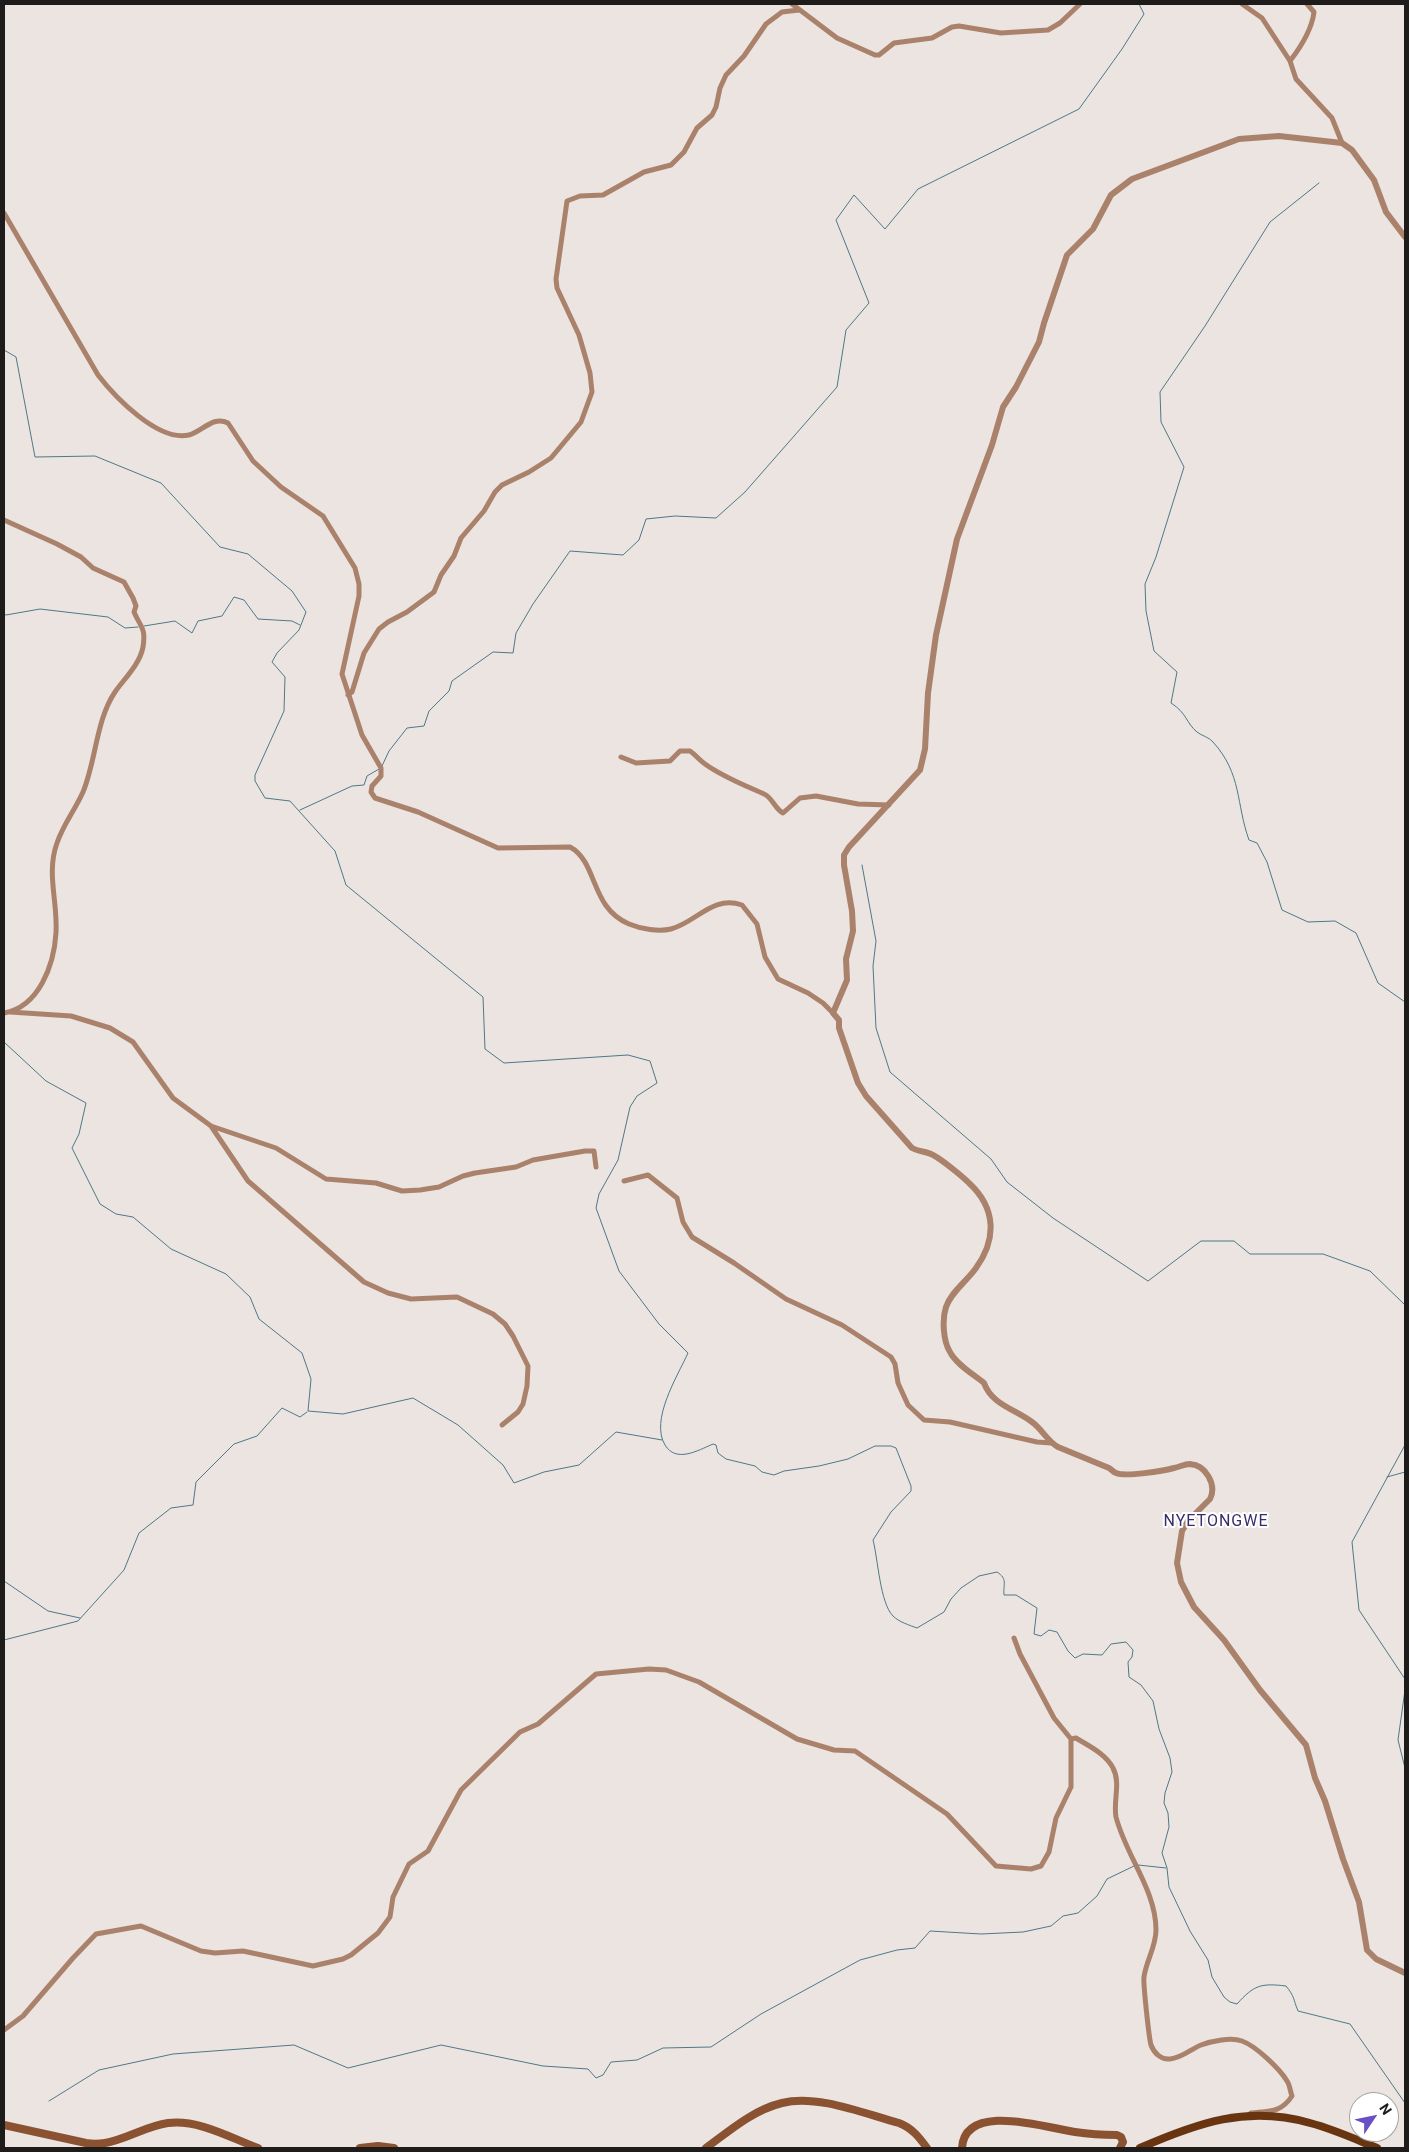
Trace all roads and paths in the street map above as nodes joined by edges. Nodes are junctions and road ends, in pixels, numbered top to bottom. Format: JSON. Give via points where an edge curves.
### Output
{"nodes":[{"id":1,"x":792,"y":4,"type":"edge"},
{"id":2,"x":1080,"y":4,"type":"edge"},
{"id":3,"x":1242,"y":4,"type":"edge"},
{"id":4,"x":1308,"y":4,"type":"edge"},
{"id":5,"x":799,"y":10,"type":"junction"},
{"id":6,"x":1290,"y":61,"type":"junction"},
{"id":7,"x":1342,"y":142,"type":"junction"},
{"id":8,"x":4,"y":213,"type":"edge"},
{"id":9,"x":1405,"y":237,"type":"edge"},
{"id":10,"x":4,"y":520,"type":"edge"},
{"id":11,"x":348,"y":695,"type":"junction"},
{"id":12,"x":621,"y":757,"type":"dead end"},
{"id":13,"x":889,"y":805,"type":"junction"},
{"id":14,"x":10,"y":1012,"type":"junction"},
{"id":15,"x":4,"y":1013,"type":"edge"},
{"id":16,"x":833,"y":1013,"type":"junction"},
{"id":17,"x":211,"y":1126,"type":"junction"},
{"id":18,"x":596,"y":1167,"type":"dead end"},
{"id":19,"x":624,"y":1181,"type":"dead end"},
{"id":20,"x":502,"y":1425,"type":"dead end"},
{"id":21,"x":1051,"y":1443,"type":"junction"},
{"id":22,"x":1014,"y":1638,"type":"dead end"},
{"id":23,"x":1071,"y":1739,"type":"junction"},
{"id":24,"x":1405,"y":1973,"type":"edge"},
{"id":25,"x":4,"y":2030,"type":"edge"},
{"id":26,"x":1221,"y":2118,"type":"junction"},
{"id":27,"x":4,"y":2125,"type":"edge"},
{"id":28,"x":258,"y":2148,"type":"edge"},
{"id":29,"x":360,"y":2148,"type":"edge"},
{"id":30,"x":394,"y":2148,"type":"edge"},
{"id":31,"x":706,"y":2148,"type":"edge"},
{"id":32,"x":927,"y":2148,"type":"edge"},
{"id":33,"x":962,"y":2148,"type":"edge"},
{"id":34,"x":1120,"y":2148,"type":"edge"},
{"id":35,"x":1140,"y":2148,"type":"edge"},
{"id":36,"x":1377,"y":2148,"type":"edge"}],
"edges":[{"from":1,"to":5,"type":"street"},
{"from":2,"to":5,"type":"street","via":[[1048,30],[1001,33],[952,27],[932,38],[894,43],[880,55],[837,38]]},
{"from":3,"to":6,"type":"street","via":[[1268,25]]},
{"from":4,"to":6,"type":"street","via":[[1314,12],[1312,22]]},
{"from":5,"to":11,"type":"street","via":[[782,12],[766,24],[726,75],[712,115],[697,128],[688,148],[671,165],[644,172],[603,195],[580,196],[567,201],[556,279],[590,372],[592,392],[583,418],[551,458],[495,492],[462,538],[434,592],[379,629],[364,653],[352,692]]},
{"from":6,"to":7,"type":"street","via":[[1296,79],[1332,118]]},
{"from":7,"to":9,"type":"street","via":[[1374,180],[1386,212]]},
{"from":7,"to":13,"type":"street","via":[[1279,136],[1240,139],[1132,179],[1111,195],[1093,229],[1067,255],[1040,342],[1003,407],[957,539],[936,635],[923,763]]},
{"from":8,"to":11,"type":"street","via":[[98,375],[127,408],[154,427],[174,434],[188,435],[213,422],[228,423],[253,461],[281,487],[314,508],[330,526],[355,568],[359,584],[350,643],[342,668]]},
{"from":10,"to":14,"type":"street","via":[[58,544],[93,568],[124,582],[136,606],[134,612],[144,629],[143,649],[106,712],[83,792],[57,841],[51,873],[56,933],[50,965],[37,993]]},
{"from":11,"to":16,"type":"street","via":[[362,735],[382,768],[372,786],[375,798],[418,812],[498,848],[570,847],[578,853],[606,906],[631,925],[671,929],[710,906],[727,903],[742,906],[757,924],[765,958],[778,979],[808,993]]},
{"from":12,"to":13,"type":"street","via":[[636,763],[670,761],[680,751],[690,750],[714,770],[742,786],[765,794],[776,808],[784,812],[800,798],[816,796],[858,804]]},
{"from":13,"to":16,"type":"street","via":[[844,855],[853,931],[846,959],[847,980]]},
{"from":14,"to":15,"type":"street"},
{"from":14,"to":17,"type":"street","via":[[71,1016],[110,1028],[133,1042],[174,1098]]},
{"from":16,"to":21,"type":"street","via":[[839,1020],[858,1083],[866,1096],[912,1148],[933,1155],[969,1182],[991,1218],[992,1227],[984,1254],[946,1308],[945,1335],[950,1352],[984,1383],[1004,1408],[1031,1421]]},
{"from":17,"to":18,"type":"street","via":[[276,1148],[326,1179],[376,1184],[402,1191],[439,1187],[475,1173],[585,1151],[594,1151]]},
{"from":17,"to":20,"type":"street","via":[[248,1181],[364,1282],[388,1294],[411,1299],[457,1296],[493,1314],[505,1324],[528,1366],[523,1404]]},
{"from":19,"to":21,"type":"street","via":[[648,1175],[677,1198],[683,1222],[692,1237],[786,1299],[842,1325],[891,1357],[908,1405],[924,1420],[950,1422]]},
{"from":21,"to":24,"type":"street","via":[[1116,1473],[1133,1474],[1187,1464],[1205,1471],[1211,1480],[1212,1494],[1182,1531],[1177,1563],[1181,1582],[1194,1607],[1306,1745],[1359,1902],[1366,1947],[1374,1958]]},
{"from":22,"to":23,"type":"street","via":[[1054,1718]]},
{"from":23,"to":25,"type":"street","via":[[1071,1787],[1056,1818],[1048,1855],[1041,1866],[1031,1869],[996,1866],[947,1814],[855,1751],[834,1750],[796,1738],[698,1682],[666,1670],[596,1674],[538,1724],[520,1732],[461,1790],[428,1851],[409,1864],[393,1897],[388,1919],[378,1933],[351,1955],[313,1966],[243,1952],[201,1951],[141,1926],[96,1934],[23,2016]]},
{"from":23,"to":26,"type":"street","via":[[1076,1738],[1096,1751],[1115,1771],[1115,1811],[1120,1831],[1148,1890],[1156,1931],[1143,1979],[1155,2054],[1170,2059],[1202,2045],[1225,2040],[1242,2041],[1266,2057],[1288,2082],[1292,2096],[1285,2106]]},
{"from":26,"to":35,"type":"main road"},
{"from":26,"to":36,"type":"main road","via":[[1281,2116],[1310,2123]]},
{"from":27,"to":28,"type":"main road","via":[[98,2144],[168,2123],[179,2123],[204,2128]]},
{"from":29,"to":30,"type":"main road"},
{"from":31,"to":32,"type":"main road","via":[[751,2116],[791,2101],[830,2105],[899,2123],[909,2127]]},
{"from":33,"to":34,"type":"main road","via":[[971,2129],[1008,2120],[1075,2132],[1117,2135],[1123,2142]]}]}
